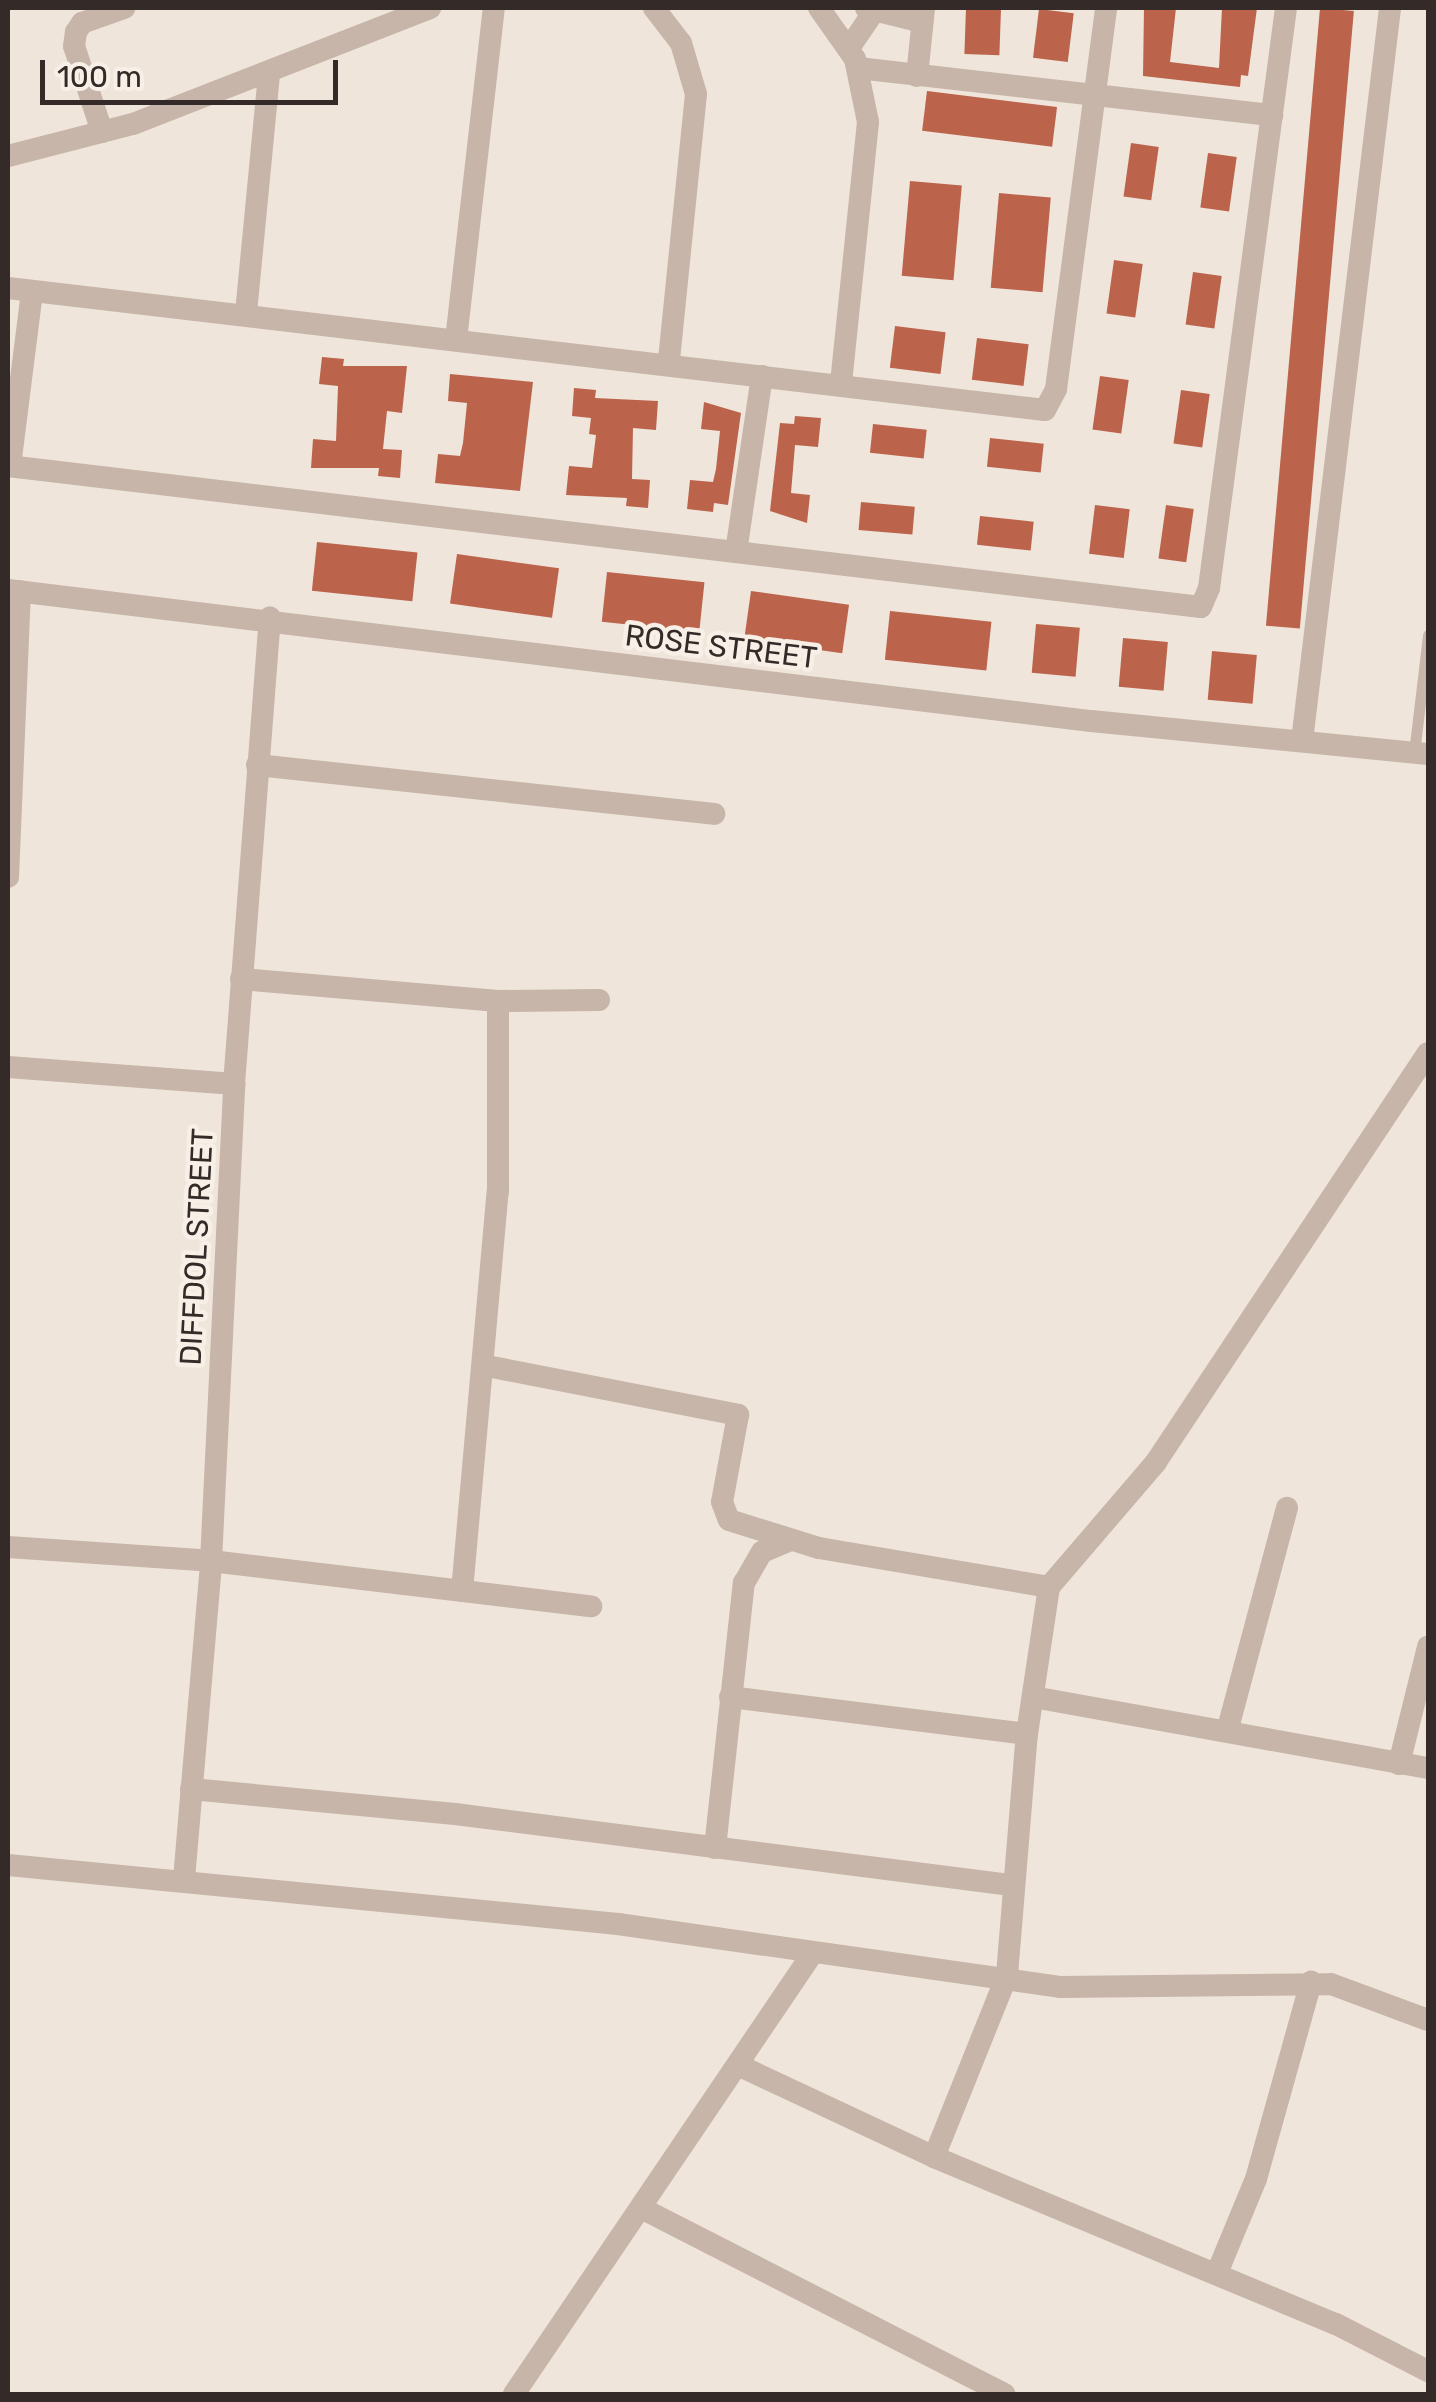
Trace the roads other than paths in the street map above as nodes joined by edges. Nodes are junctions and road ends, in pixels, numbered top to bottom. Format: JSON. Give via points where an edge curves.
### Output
{"nodes":[{"id":1,"x":124,"y":8,"type":"edge"},
{"id":2,"x":430,"y":8,"type":"edge"},
{"id":3,"x":494,"y":8,"type":"edge"},
{"id":4,"x":654,"y":8,"type":"edge"},
{"id":5,"x":819,"y":8,"type":"edge"},
{"id":6,"x":1106,"y":8,"type":"edge"},
{"id":7,"x":1286,"y":8,"type":"edge"},
{"id":8,"x":1390,"y":8,"type":"edge"},
{"id":9,"x":871,"y":9,"type":"edge"},
{"id":10,"x":923,"y":15,"type":"edge"},
{"id":11,"x":854,"y":58,"type":"junction"},
{"id":12,"x":892,"y":72,"type":"junction"},
{"id":13,"x":270,"y":76,"type":"junction"},
{"id":14,"x":917,"y":76,"type":"junction"},
{"id":15,"x":1094,"y":94,"type":"junction"},
{"id":16,"x":1272,"y":115,"type":"junction"},
{"id":17,"x":868,"y":122,"type":"junction"},
{"id":18,"x":102,"y":132,"type":"junction"},
{"id":19,"x":8,"y":156,"type":"edge"},
{"id":20,"x":8,"y":288,"type":"edge"},
{"id":21,"x":32,"y":292,"type":"junction"},
{"id":22,"x":246,"y":313,"type":"junction"},
{"id":23,"x":456,"y":340,"type":"junction"},
{"id":24,"x":669,"y":362,"type":"junction"},
{"id":25,"x":762,"y":376,"type":"junction"},
{"id":26,"x":841,"y":385,"type":"junction"},
{"id":27,"x":9,"y":466,"type":"edge"},
{"id":28,"x":736,"y":552,"type":"junction"},
{"id":29,"x":14,"y":590,"type":"edge"},
{"id":30,"x":270,"y":617,"type":"junction"},
{"id":31,"x":1428,"y":635,"type":"edge"},
{"id":32,"x":1302,"y":741,"type":"junction"},
{"id":33,"x":1421,"y":754,"type":"edge"},
{"id":34,"x":257,"y":765,"type":"junction"},
{"id":35,"x":714,"y":814,"type":"dead end"},
{"id":36,"x":8,"y":877,"type":"edge"},
{"id":37,"x":241,"y":979,"type":"junction"},
{"id":38,"x":600,"y":1000,"type":"dead end"},
{"id":39,"x":498,"y":1001,"type":"junction"},
{"id":40,"x":1428,"y":1053,"type":"edge"},
{"id":41,"x":8,"y":1067,"type":"edge"},
{"id":42,"x":234,"y":1084,"type":"junction"},
{"id":43,"x":487,"y":1366,"type":"junction"},
{"id":44,"x":1288,"y":1508,"type":"dead end"},
{"id":45,"x":790,"y":1540,"type":"junction"},
{"id":46,"x":8,"y":1547,"type":"edge"},
{"id":47,"x":211,"y":1562,"type":"junction"},
{"id":48,"x":1049,"y":1587,"type":"junction"},
{"id":49,"x":462,"y":1590,"type":"junction"},
{"id":50,"x":591,"y":1606,"type":"dead end"},
{"id":51,"x":1428,"y":1646,"type":"edge"},
{"id":52,"x":730,"y":1697,"type":"junction"},
{"id":53,"x":1034,"y":1697,"type":"junction"},
{"id":54,"x":1228,"y":1728,"type":"junction"},
{"id":55,"x":1027,"y":1734,"type":"junction"},
{"id":56,"x":1399,"y":1764,"type":"junction"},
{"id":57,"x":1428,"y":1768,"type":"edge"},
{"id":58,"x":191,"y":1789,"type":"junction"},
{"id":59,"x":714,"y":1848,"type":"junction"},
{"id":60,"x":8,"y":1864,"type":"edge"},
{"id":61,"x":184,"y":1880,"type":"junction"},
{"id":62,"x":1011,"y":1885,"type":"junction"},
{"id":63,"x":812,"y":1954,"type":"junction"},
{"id":64,"x":1007,"y":1975,"type":"junction"},
{"id":65,"x":1311,"y":1982,"type":"junction"},
{"id":66,"x":1428,"y":2020,"type":"edge"},
{"id":67,"x":740,"y":2066,"type":"junction"},
{"id":68,"x":934,"y":2157,"type":"junction"},
{"id":69,"x":643,"y":2209,"type":"junction"},
{"id":70,"x":1217,"y":2273,"type":"junction"},
{"id":71,"x":1428,"y":2371,"type":"edge"},
{"id":72,"x":514,"y":2394,"type":"edge"},
{"id":73,"x":1004,"y":2394,"type":"edge"}],
"edges":[{"from":1,"to":18,"type":"street","via":[[82,23],[76,32],[74,46]]},
{"from":2,"to":13,"type":"street"},
{"from":3,"to":23,"type":"street"},
{"from":4,"to":24,"type":"street","via":[[681,43],[696,94]]},
{"from":5,"to":11,"type":"street"},
{"from":6,"to":15,"type":"street"},
{"from":7,"to":16,"type":"street"},
{"from":8,"to":32,"type":"street"},
{"from":9,"to":10,"type":"street"},
{"from":9,"to":11,"type":"street"},
{"from":10,"to":14,"type":"street"},
{"from":11,"to":12,"type":"street"},
{"from":11,"to":17,"type":"street"},
{"from":12,"to":14,"type":"street"},
{"from":12,"to":17,"type":"street"},
{"from":13,"to":18,"type":"street"},
{"from":13,"to":22,"type":"street"},
{"from":14,"to":15,"type":"street"},
{"from":15,"to":16,"type":"street"},
{"from":15,"to":26,"type":"street","via":[[1051,407]]},
{"from":16,"to":28,"type":"street","via":[[1209,588],[1201,607]]},
{"from":17,"to":26,"type":"street"},
{"from":18,"to":19,"type":"street"},
{"from":20,"to":21,"type":"street"},
{"from":21,"to":22,"type":"street"},
{"from":21,"to":27,"type":"street"},
{"from":22,"to":23,"type":"street"},
{"from":23,"to":24,"type":"street"},
{"from":24,"to":25,"type":"street"},
{"from":25,"to":26,"type":"street"},
{"from":25,"to":28,"type":"street"},
{"from":27,"to":28,"type":"street"},
{"from":29,"to":30,"type":"street","name":"ROSE STREET"},
{"from":29,"to":36,"type":"street"},
{"from":30,"to":32,"type":"street","name":"ROSE STREET","via":[[604,663]]},
{"from":30,"to":34,"type":"street","name":"DIFFDOL STREET"},
{"from":31,"to":33,"type":"lane"},
{"from":32,"to":33,"type":"street","name":"ROSE STREET"},
{"from":34,"to":35,"type":"street"},
{"from":34,"to":37,"type":"street","name":"DIFFDOL STREET"},
{"from":37,"to":39,"type":"street"},
{"from":37,"to":42,"type":"street","name":"DIFFDOL STREET"},
{"from":38,"to":39,"type":"street"},
{"from":39,"to":43,"type":"street","via":[[498,1191]]},
{"from":40,"to":48,"type":"street","via":[[1156,1462]]},
{"from":41,"to":42,"type":"street"},
{"from":42,"to":47,"type":"street","name":"DIFFDOL STREET"},
{"from":43,"to":45,"type":"street","via":[[738,1415],[722,1502],[730,1520]]},
{"from":43,"to":49,"type":"street"},
{"from":44,"to":54,"type":"street"},
{"from":45,"to":48,"type":"street"},
{"from":45,"to":52,"type":"street","via":[[749,1565]]},
{"from":46,"to":47,"type":"street"},
{"from":47,"to":49,"type":"street"},
{"from":47,"to":58,"type":"street","name":"DIFFDOL STREET"},
{"from":48,"to":53,"type":"street"},
{"from":49,"to":50,"type":"street"},
{"from":51,"to":56,"type":"street"},
{"from":52,"to":55,"type":"street"},
{"from":52,"to":59,"type":"street"},
{"from":53,"to":54,"type":"street"},
{"from":53,"to":55,"type":"street"},
{"from":54,"to":56,"type":"street"},
{"from":55,"to":62,"type":"street"},
{"from":56,"to":57,"type":"street"},
{"from":58,"to":59,"type":"street"},
{"from":58,"to":61,"type":"street","name":"DIFFDOL STREET"},
{"from":59,"to":62,"type":"street"},
{"from":60,"to":61,"type":"street"},
{"from":61,"to":63,"type":"street","via":[[618,1924]]},
{"from":62,"to":64,"type":"street"},
{"from":63,"to":64,"type":"street"},
{"from":63,"to":67,"type":"street"},
{"from":64,"to":65,"type":"street","via":[[1104,1990]]},
{"from":64,"to":68,"type":"street"},
{"from":65,"to":66,"type":"street"},
{"from":65,"to":70,"type":"street","via":[[1256,2179]]},
{"from":67,"to":68,"type":"street"},
{"from":67,"to":69,"type":"street"},
{"from":68,"to":70,"type":"street"},
{"from":69,"to":72,"type":"street"},
{"from":69,"to":73,"type":"street"},
{"from":70,"to":71,"type":"street"}]}
